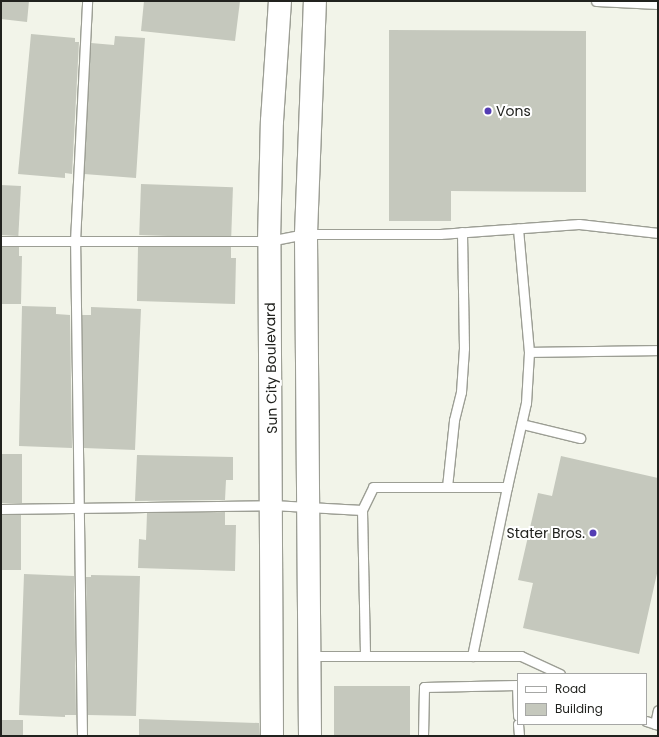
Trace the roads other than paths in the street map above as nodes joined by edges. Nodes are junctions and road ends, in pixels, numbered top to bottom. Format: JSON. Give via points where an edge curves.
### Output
{"nodes":[{"id":1,"x":87,"y":1,"type":"edge"},
{"id":2,"x":280,"y":1,"type":"edge"},
{"id":3,"x":315,"y":1,"type":"edge"},
{"id":4,"x":596,"y":1,"type":"edge"},
{"id":5,"x":658,"y":4,"type":"edge"},
{"id":6,"x":518,"y":228,"type":"junction"},
{"id":7,"x":462,"y":232,"type":"junction"},
{"id":8,"x":658,"y":233,"type":"edge"},
{"id":9,"x":306,"y":234,"type":"junction"},
{"id":10,"x":1,"y":241,"type":"edge"},
{"id":11,"x":75,"y":241,"type":"junction"},
{"id":12,"x":269,"y":241,"type":"junction"},
{"id":13,"x":658,"y":350,"type":"edge"},
{"id":14,"x":529,"y":352,"type":"junction"},
{"id":15,"x":522,"y":424,"type":"junction"},
{"id":16,"x":580,"y":438,"type":"dead end"},
{"id":17,"x":447,"y":487,"type":"junction"},
{"id":18,"x":507,"y":487,"type":"junction"},
{"id":19,"x":272,"y":505,"type":"junction"},
{"id":20,"x":307,"y":507,"type":"junction"},
{"id":21,"x":1,"y":509,"type":"edge"},
{"id":22,"x":80,"y":509,"type":"junction"},
{"id":23,"x":362,"y":510,"type":"junction"},
{"id":24,"x":309,"y":656,"type":"junction"},
{"id":25,"x":365,"y":656,"type":"junction"},
{"id":26,"x":472,"y":656,"type":"junction"},
{"id":27,"x":558,"y":673,"type":"edge"},
{"id":28,"x":517,"y":685,"type":"edge"},
{"id":29,"x":658,"y":710,"type":"edge"},
{"id":30,"x":647,"y":721,"type":"edge"},
{"id":31,"x":657,"y":724,"type":"edge"},
{"id":32,"x":518,"y":725,"type":"edge"},
{"id":33,"x":82,"y":736,"type":"edge"},
{"id":34,"x":272,"y":736,"type":"edge"},
{"id":35,"x":310,"y":736,"type":"edge"},
{"id":36,"x":423,"y":736,"type":"edge"},
{"id":37,"x":519,"y":736,"type":"edge"}],
"edges":[{"from":1,"to":11,"type":"lane"},
{"from":2,"to":12,"type":"street","name":"Sun City Boulevard","via":[[272,121]]},
{"from":3,"to":9,"type":"street"},
{"from":4,"to":5,"type":"lane"},
{"from":6,"to":7,"type":"lane"},
{"from":6,"to":8,"type":"lane","via":[[579,224]]},
{"from":6,"to":14,"type":"lane"},
{"from":7,"to":9,"type":"lane"},
{"from":7,"to":17,"type":"lane","via":[[464,348],[461,392],[454,420]]},
{"from":9,"to":12,"type":"lane"},
{"from":9,"to":20,"type":"street"},
{"from":10,"to":11,"type":"lane"},
{"from":11,"to":12,"type":"lane"},
{"from":11,"to":22,"type":"lane"},
{"from":12,"to":19,"type":"street","name":"Sun City Boulevard"},
{"from":13,"to":14,"type":"lane"},
{"from":14,"to":15,"type":"lane","via":[[526,404]]},
{"from":15,"to":16,"type":"lane"},
{"from":15,"to":18,"type":"lane"},
{"from":17,"to":18,"type":"lane"},
{"from":17,"to":23,"type":"lane","via":[[373,487]]},
{"from":18,"to":26,"type":"lane"},
{"from":19,"to":20,"type":"lane"},
{"from":19,"to":22,"type":"lane"},
{"from":19,"to":34,"type":"street","name":"Sun City Boulevard"},
{"from":20,"to":23,"type":"lane"},
{"from":20,"to":24,"type":"street"},
{"from":21,"to":22,"type":"lane"},
{"from":22,"to":33,"type":"lane"},
{"from":23,"to":25,"type":"lane"},
{"from":24,"to":25,"type":"lane"},
{"from":24,"to":35,"type":"street"},
{"from":25,"to":26,"type":"lane"},
{"from":26,"to":27,"type":"lane","via":[[521,656]]},
{"from":28,"to":36,"type":"lane","via":[[424,686]]},
{"from":29,"to":31,"type":"lane"},
{"from":30,"to":31,"type":"lane"},
{"from":32,"to":37,"type":"lane"}]}
